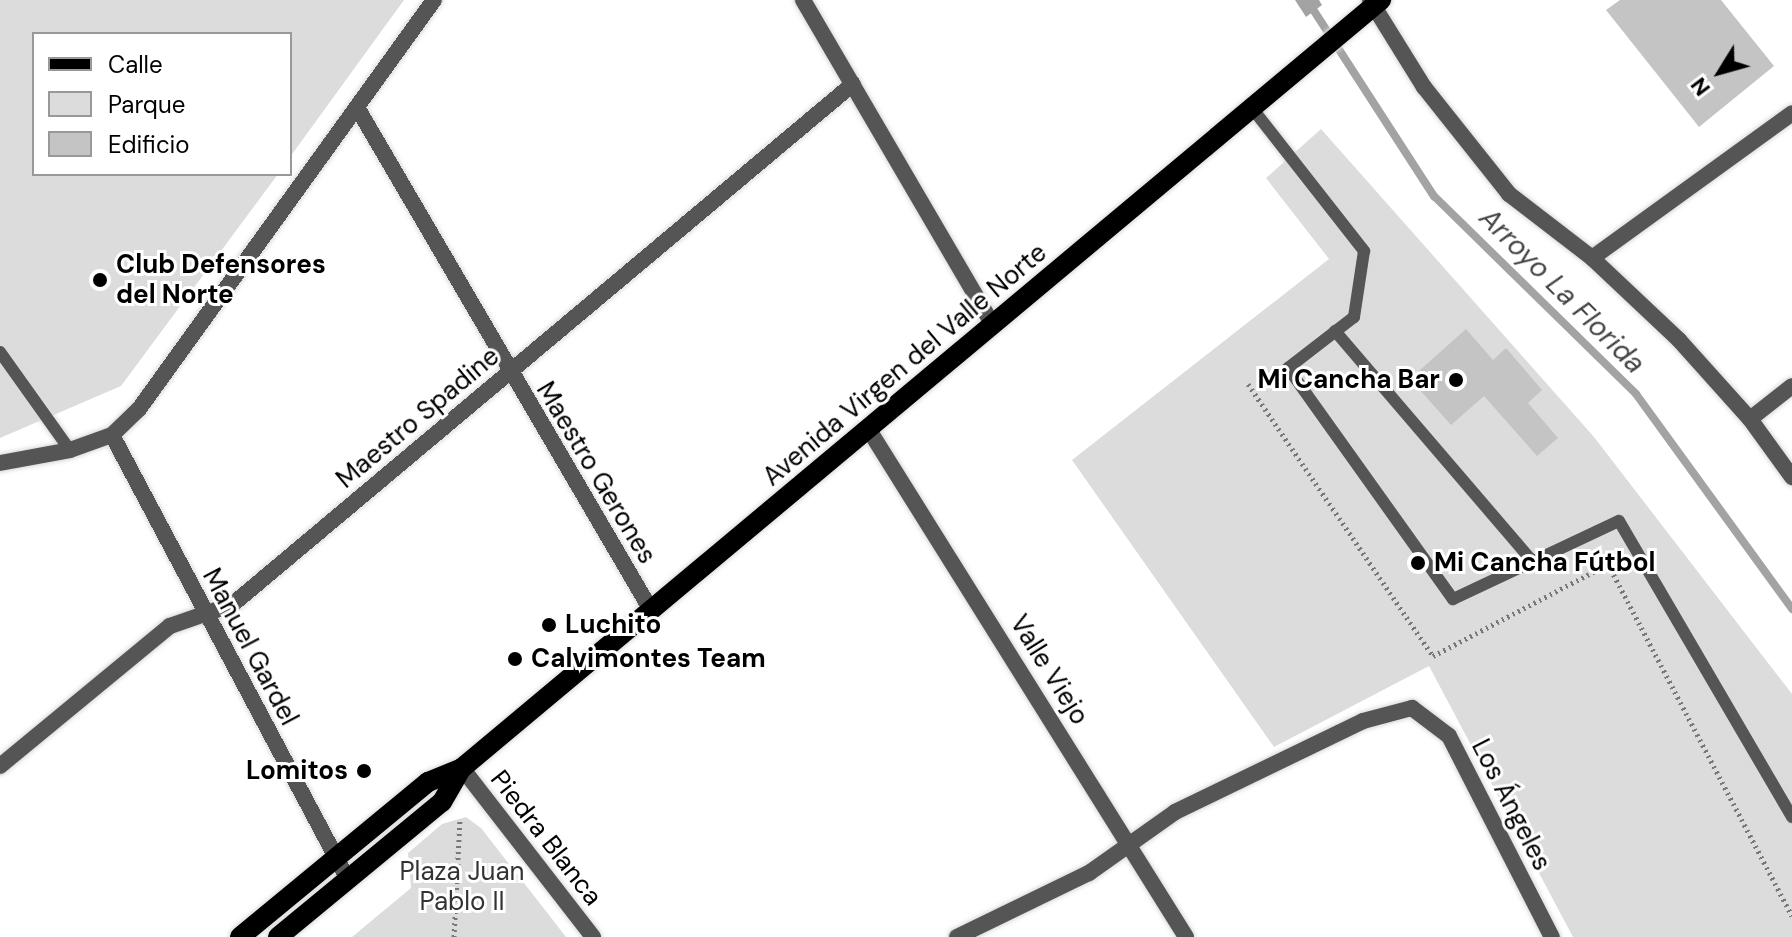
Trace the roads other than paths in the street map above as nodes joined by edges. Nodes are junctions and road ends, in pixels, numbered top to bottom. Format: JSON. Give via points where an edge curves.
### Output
{"nodes":[{"id":1,"x":434,"y":0,"type":"edge"},
{"id":2,"x":803,"y":0,"type":"edge"},
{"id":3,"x":1375,"y":2,"type":"edge"},
{"id":4,"x":853,"y":84,"type":"junction"},
{"id":5,"x":1252,"y":108,"type":"junction"},
{"id":6,"x":358,"y":109,"type":"junction"},
{"id":7,"x":1792,"y":113,"type":"edge"},
{"id":8,"x":1592,"y":258,"type":"junction"},
{"id":9,"x":993,"y":325,"type":"junction"},
{"id":10,"x":1335,"y":331,"type":"junction"},
{"id":11,"x":0,"y":352,"type":"edge"},
{"id":12,"x":509,"y":374,"type":"junction"},
{"id":13,"x":1792,"y":386,"type":"edge"},
{"id":14,"x":1750,"y":419,"type":"junction"},
{"id":15,"x":869,"y":430,"type":"junction"},
{"id":16,"x":112,"y":435,"type":"junction"},
{"id":17,"x":70,"y":450,"type":"junction"},
{"id":18,"x":0,"y":463,"type":"edge"},
{"id":19,"x":1792,"y":477,"type":"edge"},
{"id":20,"x":1532,"y":561,"type":"junction"},
{"id":21,"x":651,"y":610,"type":"junction"},
{"id":22,"x":204,"y":613,"type":"junction"},
{"id":23,"x":0,"y":766,"type":"edge"},
{"id":24,"x":462,"y":768,"type":"junction"},
{"id":25,"x":1792,"y":817,"type":"edge"},
{"id":26,"x":1130,"y":844,"type":"junction"},
{"id":27,"x":336,"y":858,"type":"junction"},
{"id":28,"x":348,"y":880,"type":"junction"},
{"id":29,"x":240,"y":937,"type":"edge"},
{"id":30,"x":278,"y":937,"type":"edge"},
{"id":31,"x":593,"y":937,"type":"edge"},
{"id":32,"x":957,"y":937,"type":"edge"},
{"id":33,"x":1186,"y":937,"type":"edge"},
{"id":34,"x":1552,"y":937,"type":"edge"}],
"edges":[{"from":1,"to":6,"type":"street"},
{"from":2,"to":4,"type":"street"},
{"from":3,"to":5,"type":"main road","name":"Avenida Virgen del Valle Norte"},
{"from":3,"to":8,"type":"street","via":[[1424,87],[1509,194]]},
{"from":4,"to":9,"type":"street"},
{"from":4,"to":12,"type":"street","name":"Maestro Spadine"},
{"from":5,"to":9,"type":"main road","name":"Avenida Virgen del Valle Norte"},
{"from":5,"to":10,"type":"lane","via":[[1364,251],[1354,317]]},
{"from":6,"to":12,"type":"street","name":"Maestro Gerones"},
{"from":6,"to":16,"type":"street","via":[[139,409]]},
{"from":7,"to":8,"type":"street"},
{"from":8,"to":14,"type":"street","via":[[1679,340]]},
{"from":9,"to":15,"type":"main road","name":"Avenida Virgen del Valle Norte"},
{"from":10,"to":20,"type":"lane"},
{"from":10,"to":20,"type":"lane","via":[[1288,368],[1453,599]]},
{"from":11,"to":17,"type":"lane"},
{"from":12,"to":21,"type":"street","name":"Maestro Gerones"},
{"from":12,"to":22,"type":"street","name":"Maestro Spadine","via":[[233,604]]},
{"from":13,"to":14,"type":"street"},
{"from":14,"to":19,"type":"street"},
{"from":15,"to":21,"type":"main road","name":"Avenida Virgen del Valle Norte"},
{"from":15,"to":26,"type":"street","name":"Valle Viejo"},
{"from":16,"to":17,"type":"street"},
{"from":16,"to":22,"type":"street","name":"Manuel Gardel"},
{"from":17,"to":18,"type":"street"},
{"from":20,"to":25,"type":"lane","via":[[1619,521]]},
{"from":21,"to":24,"type":"main road","name":"Avenida Virgen del Valle Norte"},
{"from":22,"to":23,"type":"street","name":"Maestro Spadine","via":[[170,626]]},
{"from":22,"to":27,"type":"street","name":"Manuel Gardel"},
{"from":24,"to":27,"type":"main road","name":"Avenida Virgen del Valle Norte","via":[[428,782]]},
{"from":24,"to":28,"type":"main road","name":"Avenida Virgen del Valle Norte","via":[[442,802]]},
{"from":24,"to":31,"type":"street","name":"Piedra Blanca"},
{"from":26,"to":32,"type":"street","via":[[1089,873]]},
{"from":26,"to":33,"type":"street","name":"Valle Viejo"},
{"from":26,"to":34,"type":"street","name":"Los Ángeles","via":[[1175,812],[1363,721],[1412,708],[1449,736]]},
{"from":27,"to":28,"type":"street","name":"Manuel Gardel"},
{"from":27,"to":29,"type":"main road","name":"Avenida Virgen del Valle Norte"},
{"from":28,"to":30,"type":"main road","name":"Avenida Virgen del Valle Norte"}]}
